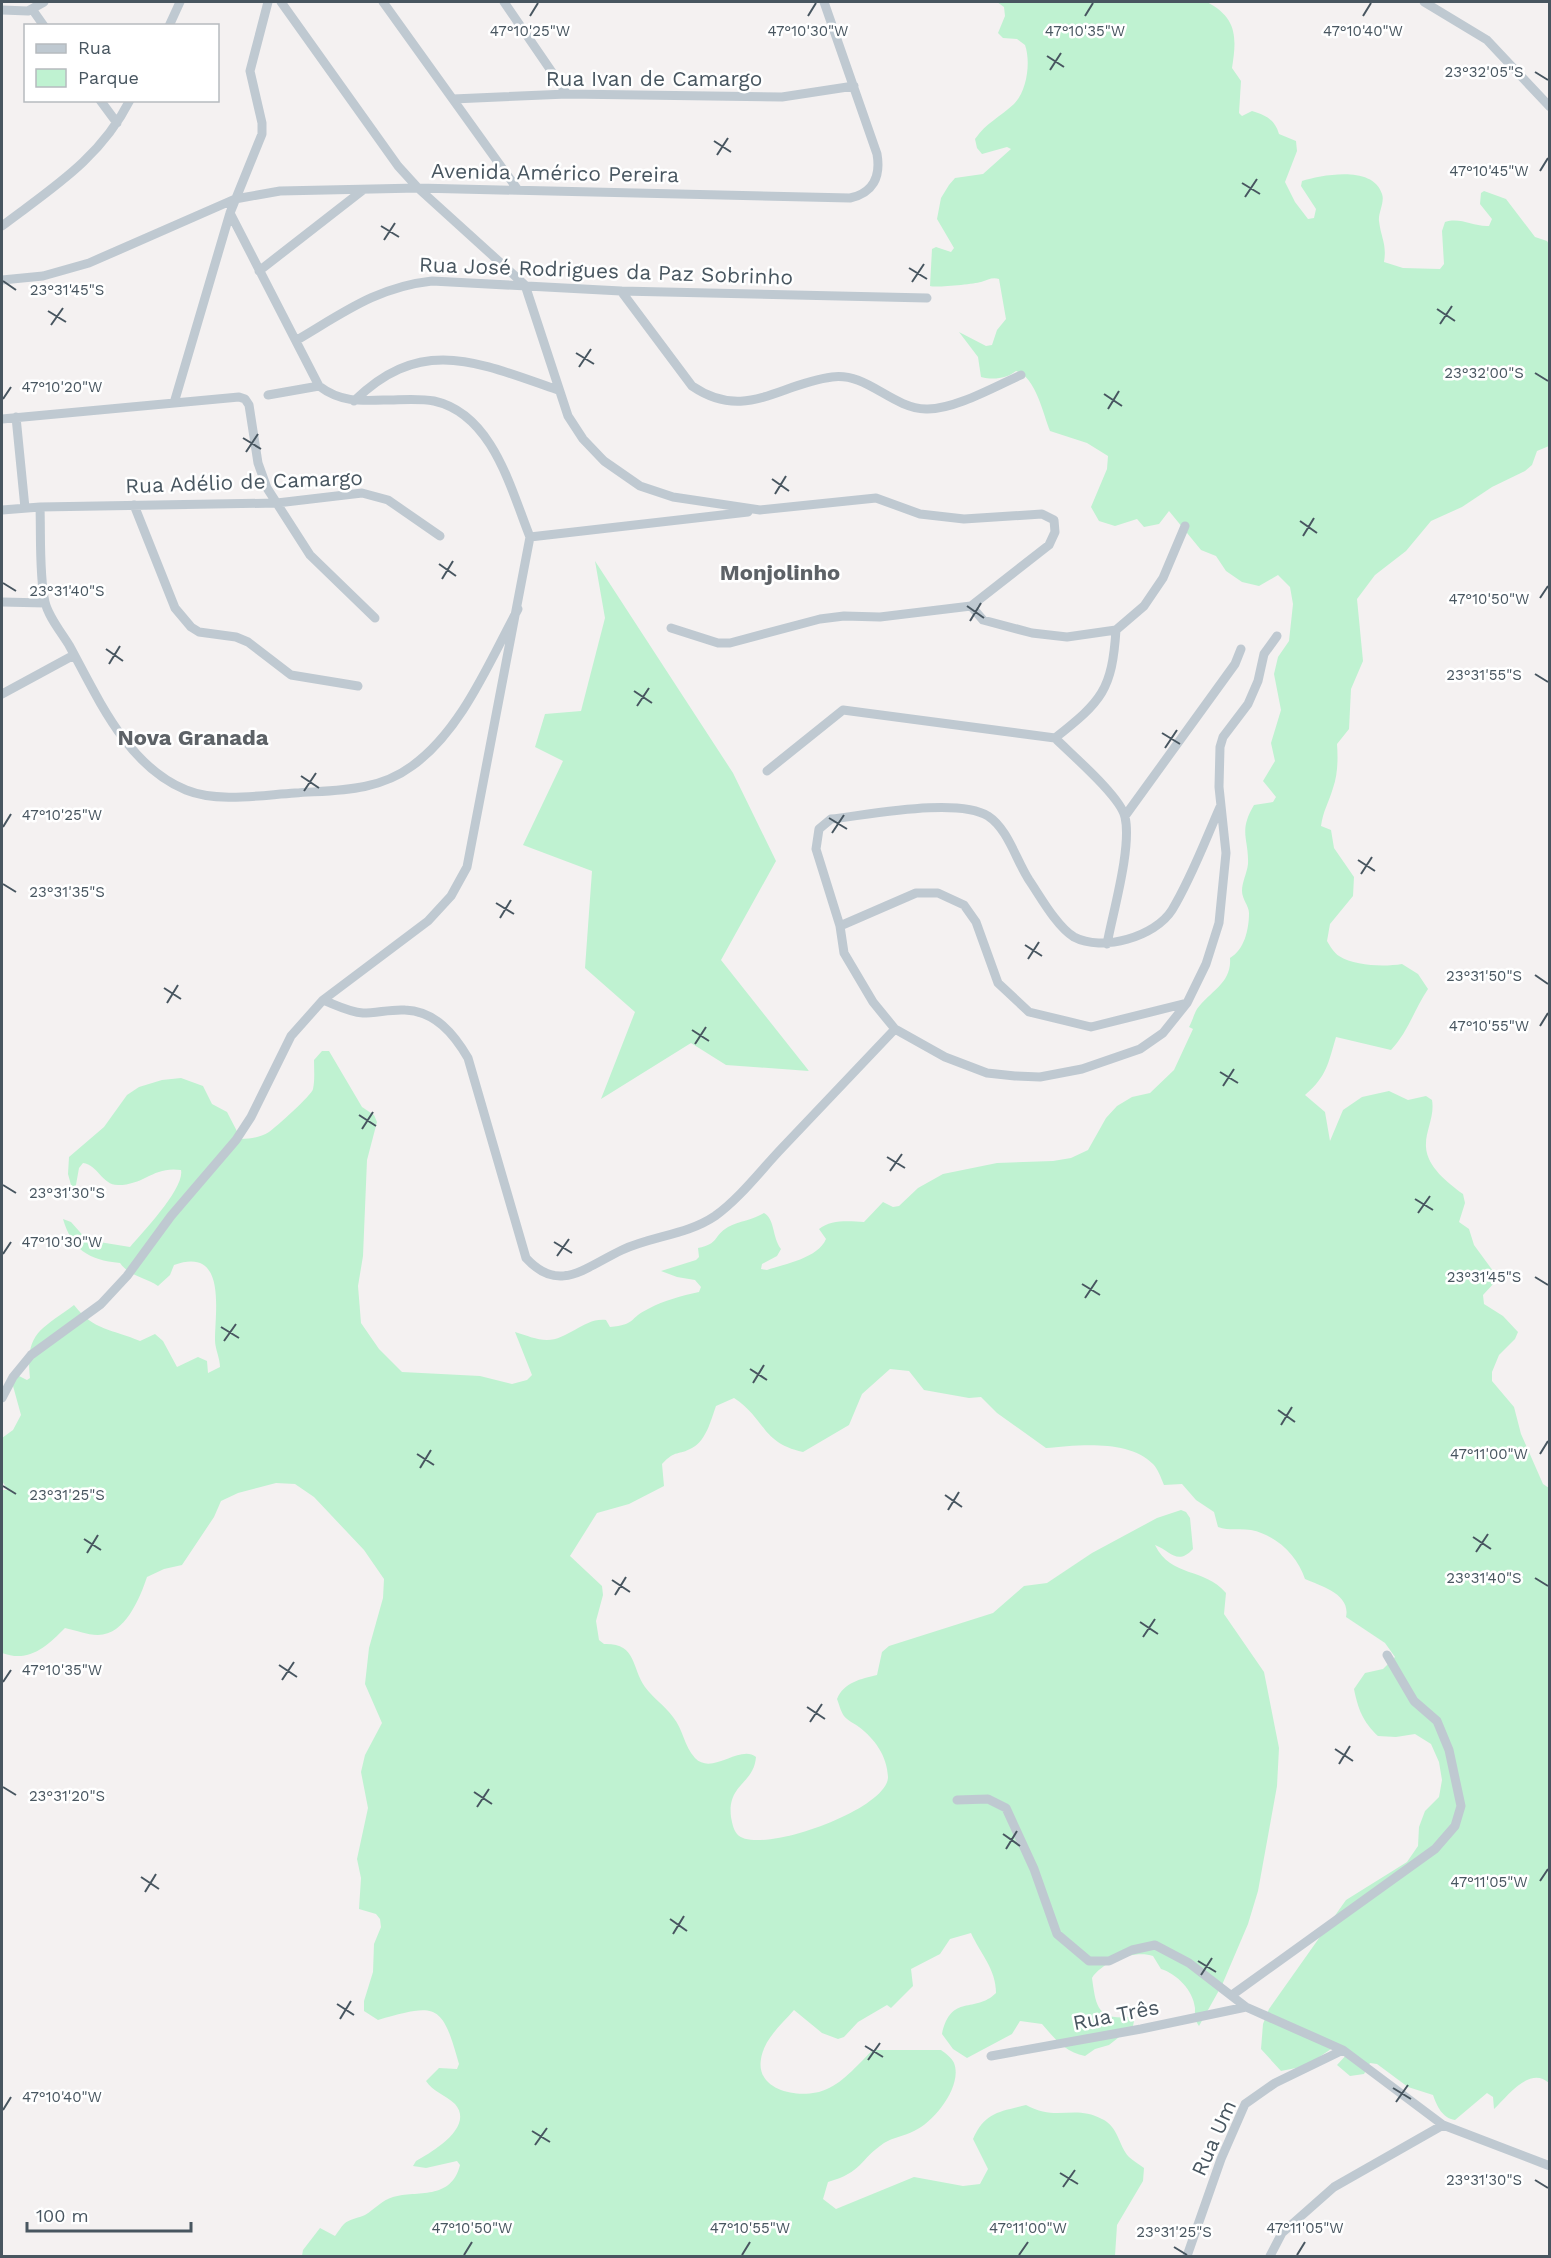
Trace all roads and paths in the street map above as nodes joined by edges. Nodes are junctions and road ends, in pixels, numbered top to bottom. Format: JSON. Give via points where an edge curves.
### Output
{"nodes":[{"id":1,"x":44,"y":2,"type":"edge"},
{"id":2,"x":180,"y":2,"type":"edge"},
{"id":3,"x":268,"y":2,"type":"edge"},
{"id":4,"x":281,"y":2,"type":"edge"},
{"id":5,"x":383,"y":2,"type":"edge"},
{"id":6,"x":504,"y":2,"type":"edge"},
{"id":7,"x":824,"y":2,"type":"edge"},
{"id":8,"x":1424,"y":2,"type":"edge"},
{"id":9,"x":32,"y":9,"type":"junction"},
{"id":10,"x":2,"y":10,"type":"edge"},
{"id":11,"x":43,"y":24,"type":"edge"},
{"id":12,"x":170,"y":24,"type":"edge"},
{"id":13,"x":854,"y":86,"type":"junction"},
{"id":14,"x":567,"y":94,"type":"junction"},
{"id":15,"x":453,"y":99,"type":"junction"},
{"id":16,"x":101,"y":102,"type":"edge"},
{"id":17,"x":129,"y":102,"type":"edge"},
{"id":18,"x":1550,"y":107,"type":"edge"},
{"id":19,"x":117,"y":123,"type":"junction"},
{"id":20,"x":418,"y":188,"type":"junction"},
{"id":21,"x":363,"y":190,"type":"junction"},
{"id":22,"x":518,"y":190,"type":"junction"},
{"id":23,"x":235,"y":199,"type":"junction"},
{"id":24,"x":230,"y":213,"type":"junction"},
{"id":25,"x":2,"y":226,"type":"edge"},
{"id":26,"x":259,"y":271,"type":"junction"},
{"id":27,"x":2,"y":280,"type":"edge"},
{"id":28,"x":525,"y":285,"type":"junction"},
{"id":29,"x":621,"y":291,"type":"junction"},
{"id":30,"x":927,"y":297,"type":"dead end"},
{"id":31,"x":297,"y":340,"type":"junction"},
{"id":32,"x":1021,"y":375,"type":"dead end"},
{"id":33,"x":319,"y":386,"type":"junction"},
{"id":34,"x":558,"y":390,"type":"junction"},
{"id":35,"x":268,"y":395,"type":"dead end"},
{"id":36,"x":354,"y":401,"type":"junction"},
{"id":37,"x":174,"y":403,"type":"junction"},
{"id":38,"x":16,"y":417,"type":"junction"},
{"id":39,"x":2,"y":419,"type":"edge"},
{"id":40,"x":278,"y":503,"type":"junction"},
{"id":41,"x":134,"y":505,"type":"junction"},
{"id":42,"x":40,"y":507,"type":"junction"},
{"id":43,"x":25,"y":508,"type":"junction"},
{"id":44,"x":2,"y":510,"type":"edge"},
{"id":45,"x":760,"y":510,"type":"junction"},
{"id":46,"x":1185,"y":526,"type":"dead end"},
{"id":47,"x":440,"y":536,"type":"dead end"},
{"id":48,"x":530,"y":537,"type":"junction"},
{"id":49,"x":2,"y":602,"type":"edge"},
{"id":50,"x":45,"y":603,"type":"junction"},
{"id":51,"x":971,"y":606,"type":"junction"},
{"id":52,"x":518,"y":609,"type":"junction"},
{"id":53,"x":375,"y":618,"type":"dead end"},
{"id":54,"x":671,"y":628,"type":"dead end"},
{"id":55,"x":1116,"y":630,"type":"junction"},
{"id":56,"x":1277,"y":636,"type":"dead end"},
{"id":57,"x":1241,"y":649,"type":"dead end"},
{"id":58,"x":74,"y":655,"type":"junction"},
{"id":59,"x":358,"y":686,"type":"dead end"},
{"id":60,"x":2,"y":694,"type":"edge"},
{"id":61,"x":1055,"y":738,"type":"junction"},
{"id":62,"x":767,"y":771,"type":"dead end"},
{"id":63,"x":1220,"y":807,"type":"junction"},
{"id":64,"x":1125,"y":816,"type":"junction"},
{"id":65,"x":840,"y":926,"type":"junction"},
{"id":66,"x":1107,"y":944,"type":"junction"},
{"id":67,"x":323,"y":1000,"type":"junction"},
{"id":68,"x":1187,"y":1003,"type":"junction"},
{"id":69,"x":895,"y":1029,"type":"junction"},
{"id":70,"x":2,"y":1398,"type":"edge"},
{"id":71,"x":1387,"y":1655,"type":"dead end"},
{"id":72,"x":957,"y":1800,"type":"dead end"},
{"id":73,"x":1232,"y":1995,"type":"junction"},
{"id":74,"x":1246,"y":2007,"type":"junction"},
{"id":75,"x":1343,"y":2050,"type":"junction"},
{"id":76,"x":992,"y":2056,"type":"dead end"},
{"id":77,"x":1443,"y":2125,"type":"junction"},
{"id":78,"x":1550,"y":2166,"type":"edge"},
{"id":79,"x":1187,"y":2256,"type":"edge"},
{"id":80,"x":1270,"y":2256,"type":"edge"}],
"edges":[{"from":1,"to":9,"type":"street"},
{"from":2,"to":12,"type":"street"},
{"from":3,"to":23,"type":"street","via":[[250,71],[262,134]]},
{"from":4,"to":20,"type":"street","via":[[398,166]]},
{"from":5,"to":15,"type":"street"},
{"from":6,"to":14,"type":"street"},
{"from":7,"to":13,"type":"street"},
{"from":8,"to":18,"type":"street","via":[[1493,45]]},
{"from":9,"to":10,"type":"street"},
{"from":9,"to":11,"type":"street"},
{"from":13,"to":14,"type":"street","name":"Rua Ivan de Camargo","via":[[782,98]]},
{"from":13,"to":22,"type":"street","name":"Avenida Américo Pereira","via":[[877,154],[877,176],[872,188],[862,195],[850,198]]},
{"from":14,"to":15,"type":"street","name":"Rua Ivan de Camargo"},
{"from":15,"to":22,"type":"street"},
{"from":16,"to":19,"type":"street"},
{"from":17,"to":19,"type":"street"},
{"from":19,"to":25,"type":"street","via":[[82,165]]},
{"from":20,"to":21,"type":"street","name":"Avenida Américo Pereira"},
{"from":20,"to":22,"type":"street","name":"Avenida Américo Pereira"},
{"from":20,"to":28,"type":"street"},
{"from":21,"to":23,"type":"street","name":"Avenida Américo Pereira","via":[[299,189]]},
{"from":21,"to":26,"type":"street"},
{"from":23,"to":24,"type":"street"},
{"from":23,"to":27,"type":"street","name":"Avenida Américo Pereira","via":[[89,263],[43,276]]},
{"from":24,"to":26,"type":"street"},
{"from":24,"to":37,"type":"street"},
{"from":26,"to":31,"type":"street"},
{"from":28,"to":29,"type":"street","name":"Rua José Rodrigues da Paz Sobrinho"},
{"from":28,"to":31,"type":"street","name":"Rua José Rodrigues da Paz Sobrinho","via":[[458,281],[406,284],[374,295]]},
{"from":28,"to":34,"type":"street"},
{"from":29,"to":30,"type":"street","name":"Rua José Rodrigues da Paz Sobrinho"},
{"from":29,"to":32,"type":"street","via":[[692,386],[723,401],[759,400],[817,380],[845,376],[862,381],[891,399],[926,409],[965,400]]},
{"from":31,"to":33,"type":"street"},
{"from":33,"to":35,"type":"street"},
{"from":33,"to":36,"type":"street","via":[[335,397]]},
{"from":34,"to":36,"type":"street","via":[[470,361],[442,359],[394,369]]},
{"from":34,"to":45,"type":"street","via":[[583,439],[640,486],[673,497]]},
{"from":36,"to":48,"type":"street","via":[[433,400],[462,414],[477,426],[493,451]]},
{"from":37,"to":38,"type":"street"},
{"from":37,"to":40,"type":"street","via":[[245,399],[261,476]]},
{"from":38,"to":39,"type":"street"},
{"from":38,"to":43,"type":"street"},
{"from":40,"to":41,"type":"street","name":"Rua Adélio de Camargo"},
{"from":40,"to":47,"type":"street","name":"Rua Adélio de Camargo","via":[[345,494],[376,495]]},
{"from":40,"to":53,"type":"street","via":[[310,555]]},
{"from":41,"to":42,"type":"street","name":"Rua Adélio de Camargo"},
{"from":41,"to":59,"type":"street","via":[[175,608],[191,627],[199,632],[236,636],[291,675]]},
{"from":42,"to":43,"type":"street","name":"Rua Adélio de Camargo"},
{"from":42,"to":50,"type":"street"},
{"from":43,"to":44,"type":"street","name":"Rua Adélio de Camargo"},
{"from":45,"to":48,"type":"street"},
{"from":45,"to":51,"type":"street","via":[[876,498],[920,514],[964,519],[1042,514],[1054,520],[1055,532],[1049,545]]},
{"from":46,"to":55,"type":"street","via":[[1157,587],[1144,606]]},
{"from":48,"to":52,"type":"street"},
{"from":49,"to":50,"type":"street"},
{"from":50,"to":58,"type":"street"},
{"from":51,"to":54,"type":"street","via":[[880,617],[844,615],[730,643]]},
{"from":51,"to":55,"type":"street","via":[[983,620],[1032,633],[1067,637]]},
{"from":52,"to":58,"type":"street","via":[[459,714],[428,752],[394,778],[354,789],[240,795],[188,791],[161,775],[122,738]]},
{"from":52,"to":67,"type":"street","via":[[461,881],[428,921]]},
{"from":55,"to":61,"type":"street","via":[[1113,670],[1098,700]]},
{"from":56,"to":63,"type":"street","via":[[1264,654],[1248,704],[1223,737]]},
{"from":57,"to":64,"type":"street","via":[[1235,664]]},
{"from":58,"to":60,"type":"street"},
{"from":61,"to":62,"type":"street","via":[[843,710]]},
{"from":61,"to":64,"type":"street","via":[[1115,799]]},
{"from":63,"to":66,"type":"street","via":[[1171,912],[1146,934]]},
{"from":63,"to":68,"type":"street","via":[[1226,853],[1219,923],[1206,964]]},
{"from":64,"to":66,"type":"street","via":[[1126,842]]},
{"from":65,"to":66,"type":"street","via":[[816,849],[819,829],[831,819],[943,807],[980,812],[1000,826],[1018,863],[1053,915],[1074,937]]},
{"from":65,"to":68,"type":"street","via":[[916,893],[938,893],[964,905],[976,922],[998,983],[1029,1012],[1091,1027]]},
{"from":65,"to":69,"type":"street","via":[[844,953],[873,1002]]},
{"from":67,"to":69,"type":"street","via":[[363,1013],[421,1012],[452,1034],[468,1058],[526,1258],[539,1272],[552,1277],[567,1276],[638,1243],[677,1234],[715,1216]]},
{"from":67,"to":70,"type":"street","via":[[291,1035],[236,1140],[171,1216],[127,1276],[102,1304],[31,1355]]},
{"from":68,"to":69,"type":"street","via":[[1163,1033],[1140,1049],[1082,1069],[1040,1077],[987,1073],[939,1055]]},
{"from":71,"to":73,"type":"street","via":[[1414,1701],[1437,1721],[1449,1750],[1461,1806],[1455,1826],[1435,1849]]},
{"from":72,"to":73,"type":"street","via":[[987,1799],[1006,1808],[1034,1869],[1057,1934],[1089,1961],[1109,1961],[1155,1945],[1189,1963]]},
{"from":73,"to":74,"type":"street"},
{"from":74,"to":75,"type":"street"},
{"from":74,"to":76,"type":"street","name":"Rua Três"},
{"from":75,"to":77,"type":"street"},
{"from":75,"to":79,"type":"street","name":"Rua Um","via":[[1275,2084],[1245,2104]]},
{"from":77,"to":78,"type":"street"},
{"from":77,"to":80,"type":"street","via":[[1334,2187],[1282,2233]]}]}
